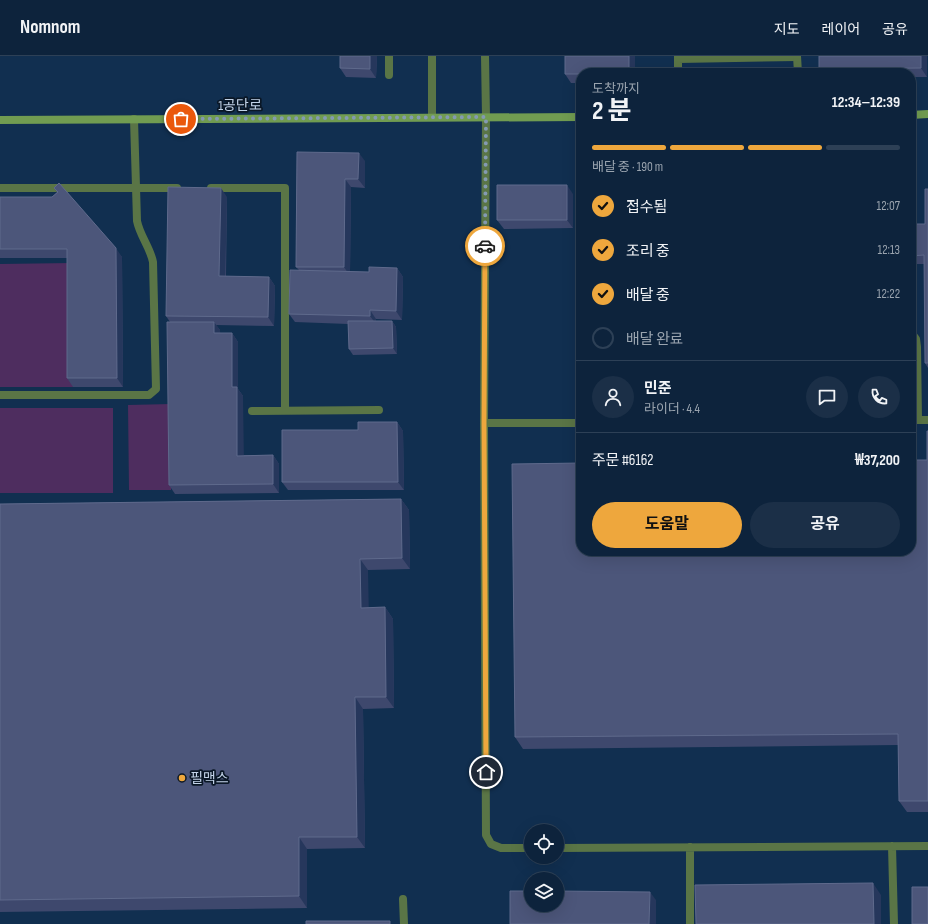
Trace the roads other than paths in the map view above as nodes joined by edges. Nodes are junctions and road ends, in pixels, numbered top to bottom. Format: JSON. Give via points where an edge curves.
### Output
{"nodes":[{"id":1,"x":389,"y":56,"type":"edge"},
{"id":2,"x":432,"y":56,"type":"edge"},
{"id":3,"x":485,"y":56,"type":"edge"},
{"id":4,"x":678,"y":57,"type":"edge"},
{"id":5,"x":797,"y":57,"type":"edge"},
{"id":6,"x":678,"y":68,"type":"edge"},
{"id":7,"x":798,"y":68,"type":"edge"},
{"id":8,"x":389,"y":75,"type":"dead end"},
{"id":9,"x":928,"y":114,"type":"edge"},
{"id":10,"x":916,"y":115,"type":"edge"},
{"id":11,"x":576,"y":116,"type":"edge"},
{"id":12,"x":432,"y":117,"type":"junction"},
{"id":13,"x":486,"y":117,"type":"junction"},
{"id":14,"x":134,"y":119,"type":"junction"},
{"id":15,"x":0,"y":120,"type":"edge"},
{"id":16,"x":0,"y":188,"type":"edge"},
{"id":17,"x":136,"y":188,"type":"junction"},
{"id":18,"x":183,"y":188,"type":"edge"},
{"id":19,"x":206,"y":188,"type":"edge"},
{"id":20,"x":916,"y":339,"type":"edge"},
{"id":21,"x":916,"y":384,"type":"edge"},
{"id":22,"x":0,"y":395,"type":"edge"},
{"id":23,"x":285,"y":410,"type":"junction"},
{"id":24,"x":379,"y":410,"type":"dead end"},
{"id":25,"x":252,"y":411,"type":"dead end"},
{"id":26,"x":916,"y":420,"type":"edge"},
{"id":27,"x":928,"y":420,"type":"edge"},
{"id":28,"x":484,"y":423,"type":"junction"},
{"id":29,"x":576,"y":423,"type":"edge"},
{"id":30,"x":892,"y":846,"type":"junction"},
{"id":31,"x":928,"y":846,"type":"edge"},
{"id":32,"x":690,"y":847,"type":"junction"},
{"id":33,"x":524,"y":848,"type":"edge"},
{"id":34,"x":564,"y":848,"type":"edge"},
{"id":35,"x":403,"y":899,"type":"dead end"},
{"id":36,"x":404,"y":924,"type":"edge"},
{"id":37,"x":690,"y":924,"type":"edge"},
{"id":38,"x":894,"y":924,"type":"edge"}],
"edges":[{"from":1,"to":8,"type":"street"},
{"from":2,"to":12,"type":"street"},
{"from":3,"to":13,"type":"street"},
{"from":4,"to":5,"type":"street"},
{"from":4,"to":6,"type":"street"},
{"from":5,"to":7,"type":"street"},
{"from":9,"to":10,"type":"street"},
{"from":11,"to":13,"type":"street","name":"1공단로"},
{"from":12,"to":13,"type":"street","name":"1공단로"},
{"from":12,"to":14,"type":"street","name":"1공단로"},
{"from":13,"to":28,"type":"street"},
{"from":14,"to":15,"type":"street","name":"1공단로"},
{"from":14,"to":17,"type":"street"},
{"from":16,"to":17,"type":"street"},
{"from":17,"to":18,"type":"street"},
{"from":17,"to":22,"type":"street","via":[[138,229],[152,253],[154,262],[156,389],[149,395]]},
{"from":19,"to":23,"type":"street","via":[[285,188]]},
{"from":20,"to":21,"type":"street"},
{"from":23,"to":24,"type":"street"},
{"from":23,"to":25,"type":"street"},
{"from":26,"to":27,"type":"street"},
{"from":28,"to":29,"type":"street"},
{"from":28,"to":33,"type":"street","via":[[486,835],[491,844],[501,848]]},
{"from":30,"to":31,"type":"street"},
{"from":30,"to":32,"type":"street"},
{"from":30,"to":38,"type":"street"},
{"from":32,"to":34,"type":"street"},
{"from":32,"to":37,"type":"street"},
{"from":35,"to":36,"type":"street"}]}
